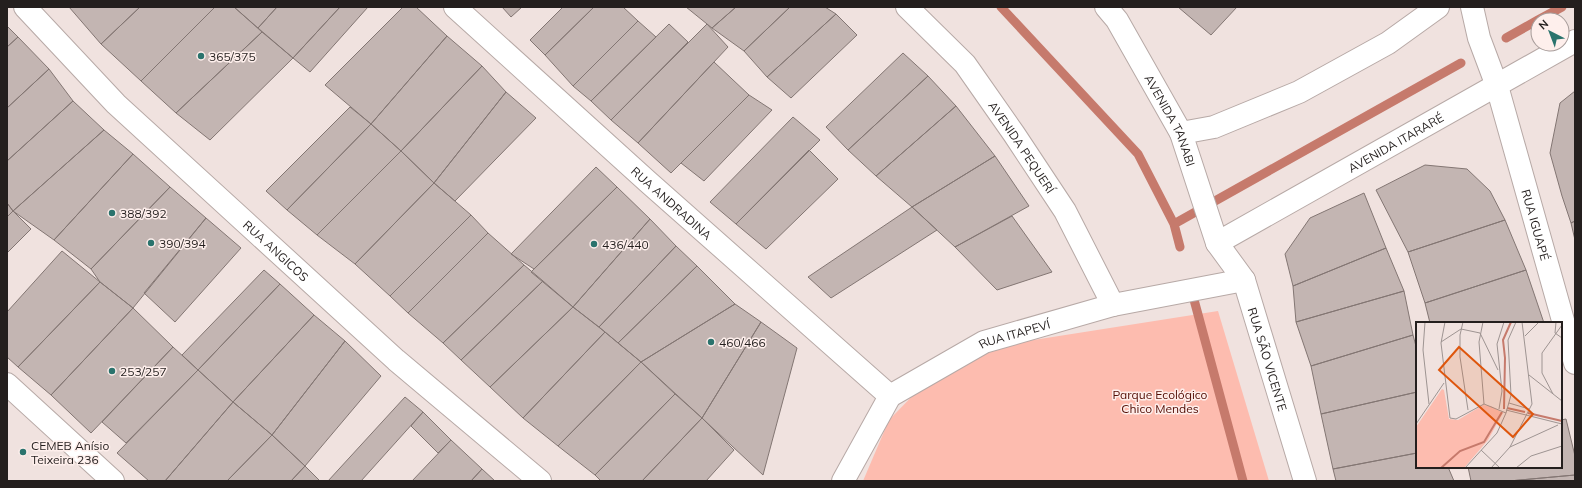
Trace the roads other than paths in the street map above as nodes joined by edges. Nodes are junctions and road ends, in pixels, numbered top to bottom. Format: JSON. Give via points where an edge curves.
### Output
{"nodes":[{"id":1,"x":25,"y":7,"type":"edge"},
{"id":2,"x":455,"y":7,"type":"edge"},
{"id":3,"x":907,"y":7,"type":"edge"},
{"id":4,"x":1106,"y":7,"type":"edge"},
{"id":5,"x":1438,"y":7,"type":"edge"},
{"id":6,"x":1472,"y":7,"type":"edge"},
{"id":7,"x":1575,"y":41,"type":"edge"},
{"id":8,"x":1497,"y":86,"type":"junction"},
{"id":9,"x":1181,"y":133,"type":"junction"},
{"id":10,"x":1217,"y":244,"type":"junction"},
{"id":11,"x":1244,"y":280,"type":"junction"},
{"id":12,"x":1113,"y":305,"type":"junction"},
{"id":13,"x":1575,"y":363,"type":"edge"},
{"id":14,"x":7,"y":384,"type":"edge"},
{"id":15,"x":890,"y":396,"type":"junction"},
{"id":16,"x":113,"y":481,"type":"edge"},
{"id":17,"x":540,"y":481,"type":"edge"},
{"id":18,"x":843,"y":481,"type":"edge"},
{"id":19,"x":1305,"y":481,"type":"edge"}],
"edges":[{"from":1,"to":17,"type":"street","name":"RUA ANGICOS","via":[[116,104],[396,360]]},
{"from":2,"to":15,"type":"street","name":"RUA ANDRADINA","via":[[635,171]]},
{"from":3,"to":12,"type":"street","name":"AVENIDA PEQUERÍ","via":[[965,64],[1014,134],[1065,211]]},
{"from":4,"to":9,"type":"street","name":"AVENIDA TANABI","via":[[1117,20]]},
{"from":5,"to":9,"type":"street","via":[[1388,43],[1299,92],[1214,127]]},
{"from":6,"to":8,"type":"street","name":"RUA IGUAPÉ","via":[[1479,38]]},
{"from":7,"to":8,"type":"street","name":"AVENIDA ITARARÉ"},
{"from":8,"to":10,"type":"street","name":"AVENIDA ITARARÉ"},
{"from":8,"to":13,"type":"street","name":"RUA IGUAPÉ"},
{"from":9,"to":10,"type":"street","name":"AVENIDA TANABI"},
{"from":10,"to":11,"type":"street","name":"RUA SÃO VICENTE"},
{"from":11,"to":12,"type":"street","name":"RUA ITAPEVÍ"},
{"from":11,"to":19,"type":"street","name":"RUA SÃO VICENTE"},
{"from":12,"to":15,"type":"street","name":"RUA ITAPEVÍ","via":[[984,342]]},
{"from":14,"to":16,"type":"street"},
{"from":15,"to":18,"type":"street"}]}
